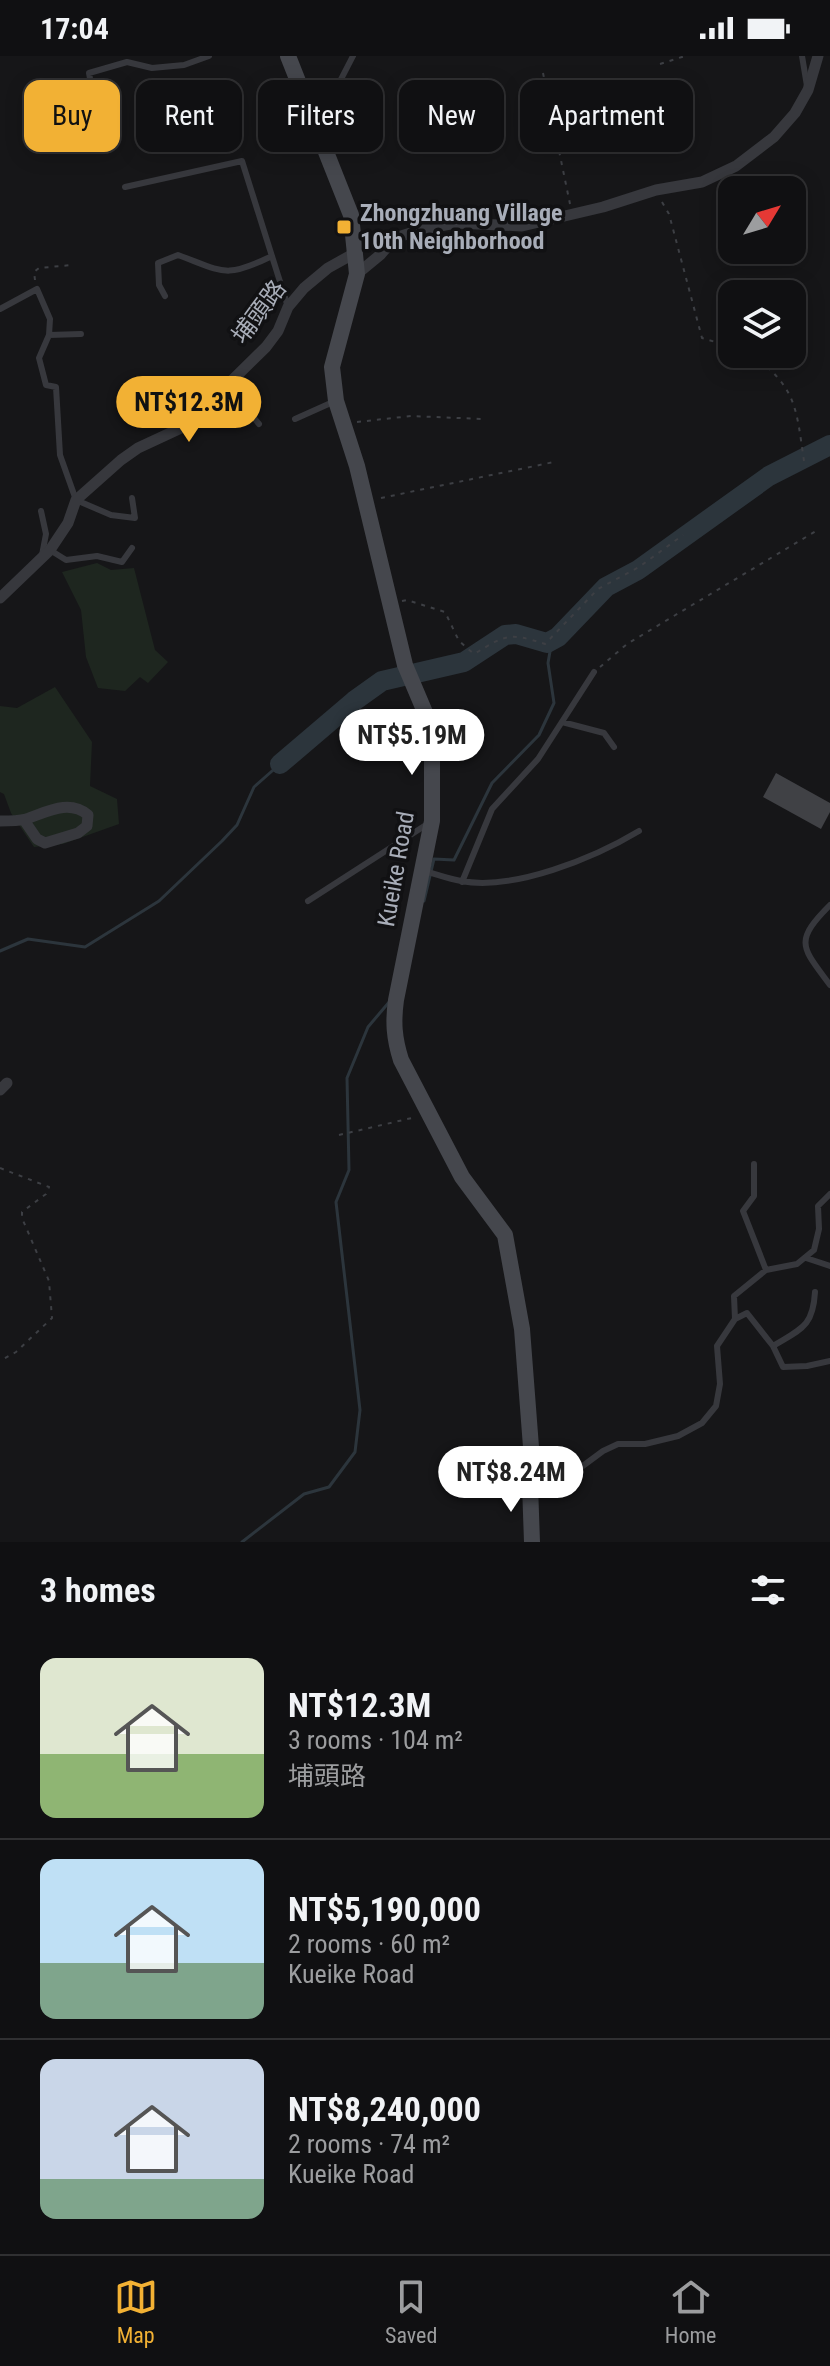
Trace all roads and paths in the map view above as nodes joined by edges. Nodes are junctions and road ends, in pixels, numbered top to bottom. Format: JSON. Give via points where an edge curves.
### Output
{"nodes":[{"id":1,"x":209,"y":56,"type":"edge"},
{"id":2,"x":288,"y":56,"type":"edge"},
{"id":3,"x":353,"y":56,"type":"edge"},
{"id":4,"x":685,"y":56,"type":"edge"},
{"id":5,"x":802,"y":56,"type":"edge"},
{"id":6,"x":818,"y":56,"type":"edge"},
{"id":7,"x":660,"y":64,"type":"dead end"},
{"id":8,"x":543,"y":73,"type":"dead end"},
{"id":9,"x":90,"y":80,"type":"edge"},
{"id":10,"x":298,"y":80,"type":"edge"},
{"id":11,"x":340,"y":80,"type":"edge"},
{"id":12,"x":808,"y":90,"type":"junction"},
{"id":13,"x":327,"y":152,"type":"edge"},
{"id":14,"x":125,"y":187,"type":"dead end"},
{"id":15,"x":656,"y":190,"type":"junction"},
{"id":16,"x":573,"y":214,"type":"junction"},
{"id":17,"x":355,"y":253,"type":"junction"},
{"id":18,"x":272,"y":256,"type":"junction"},
{"id":19,"x":72,"y":265,"type":"dead end"},
{"id":20,"x":357,"y":274,"type":"junction"},
{"id":21,"x":37,"y":289,"type":"junction"},
{"id":22,"x":165,"y":296,"type":"dead end"},
{"id":23,"x":288,"y":307,"type":"junction"},
{"id":24,"x":0,"y":309,"type":"edge"},
{"id":25,"x":81,"y":334,"type":"dead end"},
{"id":26,"x":49,"y":335,"type":"junction"},
{"id":27,"x":718,"y":343,"type":"edge"},
{"id":28,"x":768,"y":368,"type":"edge"},
{"id":29,"x":226,"y":385,"type":"junction"},
{"id":30,"x":336,"y":401,"type":"junction"},
{"id":31,"x":295,"y":419,"type":"dead end"},
{"id":32,"x":482,"y":419,"type":"dead end"},
{"id":33,"x":344,"y":423,"type":"junction"},
{"id":34,"x":259,"y":424,"type":"dead end"},
{"id":35,"x":804,"y":461,"type":"dead end"},
{"id":36,"x":554,"y":462,"type":"dead end"},
{"id":37,"x":132,"y":498,"type":"dead end"},
{"id":38,"x":76,"y":500,"type":"junction"},
{"id":39,"x":364,"y":501,"type":"junction"},
{"id":40,"x":41,"y":511,"type":"dead end"},
{"id":41,"x":816,"y":531,"type":"dead end"},
{"id":42,"x":683,"y":535,"type":"dead end"},
{"id":43,"x":132,"y":548,"type":"dead end"},
{"id":44,"x":46,"y":554,"type":"junction"},
{"id":45,"x":0,"y":598,"type":"edge"},
{"id":46,"x":389,"y":604,"type":"junction"},
{"id":47,"x":594,"y":672,"type":"joint"},
{"id":48,"x":562,"y":722,"type":"junction"},
{"id":49,"x":614,"y":747,"type":"dead end"},
{"id":50,"x":24,"y":820,"type":"junction"},
{"id":51,"x":0,"y":821,"type":"edge"},
{"id":52,"x":432,"y":821,"type":"junction"},
{"id":53,"x":639,"y":831,"type":"dead end"},
{"id":54,"x":421,"y":870,"type":"junction"},
{"id":55,"x":462,"y":882,"type":"junction"},
{"id":56,"x":308,"y":901,"type":"dead end"},
{"id":57,"x":830,"y":905,"type":"edge"},
{"id":58,"x":830,"y":985,"type":"edge"},
{"id":59,"x":429,"y":1114,"type":"junction"},
{"id":60,"x":339,"y":1135,"type":"dead end"},
{"id":61,"x":754,"y":1164,"type":"dead end"},
{"id":62,"x":0,"y":1168,"type":"edge"},
{"id":63,"x":830,"y":1194,"type":"edge"},
{"id":64,"x":806,"y":1258,"type":"junction"},
{"id":65,"x":830,"y":1266,"type":"edge"},
{"id":66,"x":766,"y":1270,"type":"junction"},
{"id":67,"x":815,"y":1292,"type":"dead end"},
{"id":68,"x":735,"y":1319,"type":"junction"},
{"id":69,"x":773,"y":1346,"type":"junction"},
{"id":70,"x":0,"y":1361,"type":"edge"},
{"id":71,"x":830,"y":1361,"type":"edge"},
{"id":72,"x":530,"y":1485,"type":"junction"},
{"id":73,"x":532,"y":1542,"type":"edge"}],
"edges":[{"from":1,"to":9,"type":"lane","via":[[152,68],[127,62],[89,73]]},
{"from":2,"to":10,"type":"street","name":"Kueike Road"},
{"from":3,"to":11,"type":"lane"},
{"from":4,"to":7,"type":"path"},
{"from":5,"to":12,"type":"lane"},
{"from":6,"to":12,"type":"street"},
{"from":8,"to":16,"type":"path"},
{"from":12,"to":15,"type":"street","via":[[774,137],[736,166],[702,182]]},
{"from":13,"to":17,"type":"street","name":"Kueike Road","via":[[351,215]]},
{"from":14,"to":18,"type":"lane","via":[[242,161]]},
{"from":15,"to":16,"type":"street"},
{"from":15,"to":27,"type":"path","via":[[669,214],[702,338]]},
{"from":16,"to":20,"type":"street","via":[[522,226],[456,223],[423,229],[395,238]]},
{"from":17,"to":20,"type":"street","name":"Kueike Road"},
{"from":17,"to":23,"type":"street","name":"埔頭路","via":[[328,268]]},
{"from":18,"to":22,"type":"lane","via":[[227,273],[178,255],[158,263]]},
{"from":18,"to":23,"type":"lane"},
{"from":19,"to":21,"type":"path","via":[[39,268],[34,272]]},
{"from":20,"to":30,"type":"street","name":"Kueike Road","via":[[332,367]]},
{"from":21,"to":24,"type":"lane"},
{"from":21,"to":26,"type":"lane","via":[[50,319]]},
{"from":23,"to":29,"type":"street","name":"埔頭路","via":[[278,331]]},
{"from":25,"to":26,"type":"lane"},
{"from":26,"to":38,"type":"lane","via":[[39,358],[46,385],[56,387],[60,455]]},
{"from":28,"to":35,"type":"path","via":[[784,382],[796,408]]},
{"from":29,"to":34,"type":"lane"},
{"from":29,"to":38,"type":"street","name":"埔頭路","via":[[181,428],[138,448]]},
{"from":30,"to":31,"type":"lane"},
{"from":30,"to":33,"type":"street","name":"Kueike Road"},
{"from":32,"to":33,"type":"path","via":[[411,416]]},
{"from":33,"to":39,"type":"street","name":"Kueike Road"},
{"from":36,"to":39,"type":"path"},
{"from":37,"to":38,"type":"lane","via":[[135,518],[111,515]]},
{"from":38,"to":44,"type":"street","name":"埔頭路","via":[[68,523]]},
{"from":39,"to":46,"type":"street","name":"Kueike Road"},
{"from":40,"to":44,"type":"lane"},
{"from":41,"to":47,"type":"path","via":[[627,644]]},
{"from":42,"to":46,"type":"path","via":[[598,589],[545,644],[504,636],[474,654],[459,641],[445,612],[407,600]]},
{"from":43,"to":44,"type":"lane","via":[[122,562]]},
{"from":44,"to":45,"type":"street","name":"埔頭路"},
{"from":46,"to":52,"type":"street","name":"Kueike Road","via":[[405,665],[427,717]]},
{"from":47,"to":48,"type":"lane"},
{"from":48,"to":49,"type":"lane","via":[[604,733]]},
{"from":48,"to":55,"type":"lane","via":[[538,759],[492,809]]},
{"from":50,"to":50,"type":"street","via":[[64,807],[88,815],[87,826],[78,833],[45,843]]},
{"from":50,"to":51,"type":"street"},
{"from":52,"to":54,"type":"street","name":"Kueike Road"},
{"from":52,"to":56,"type":"lane"},
{"from":53,"to":55,"type":"lane","via":[[562,867],[496,883]]},
{"from":54,"to":55,"type":"lane"},
{"from":54,"to":59,"type":"street","name":"Kueike Road","via":[[393,1022],[401,1060]]},
{"from":57,"to":58,"type":"lane","via":[[804,941]]},
{"from":59,"to":60,"type":"path"},
{"from":59,"to":72,"type":"street","name":"Kueike Road","via":[[462,1177],[505,1235],[522,1329]]},
{"from":61,"to":66,"type":"lane","via":[[754,1196],[743,1211]]},
{"from":62,"to":70,"type":"path","via":[[49,1187],[22,1218],[49,1281],[52,1318]]},
{"from":63,"to":64,"type":"lane","via":[[818,1206],[819,1229],[814,1250]]},
{"from":64,"to":65,"type":"lane"},
{"from":64,"to":66,"type":"lane"},
{"from":66,"to":68,"type":"lane","via":[[734,1296]]},
{"from":67,"to":69,"type":"lane","via":[[807,1326]]},
{"from":68,"to":69,"type":"lane","via":[[747,1313]]},
{"from":68,"to":72,"type":"lane","via":[[717,1346],[716,1406],[702,1423],[678,1436],[618,1444],[576,1471]]},
{"from":69,"to":71,"type":"lane","via":[[783,1367]]},
{"from":72,"to":73,"type":"street","name":"Kueike Road"}]}
